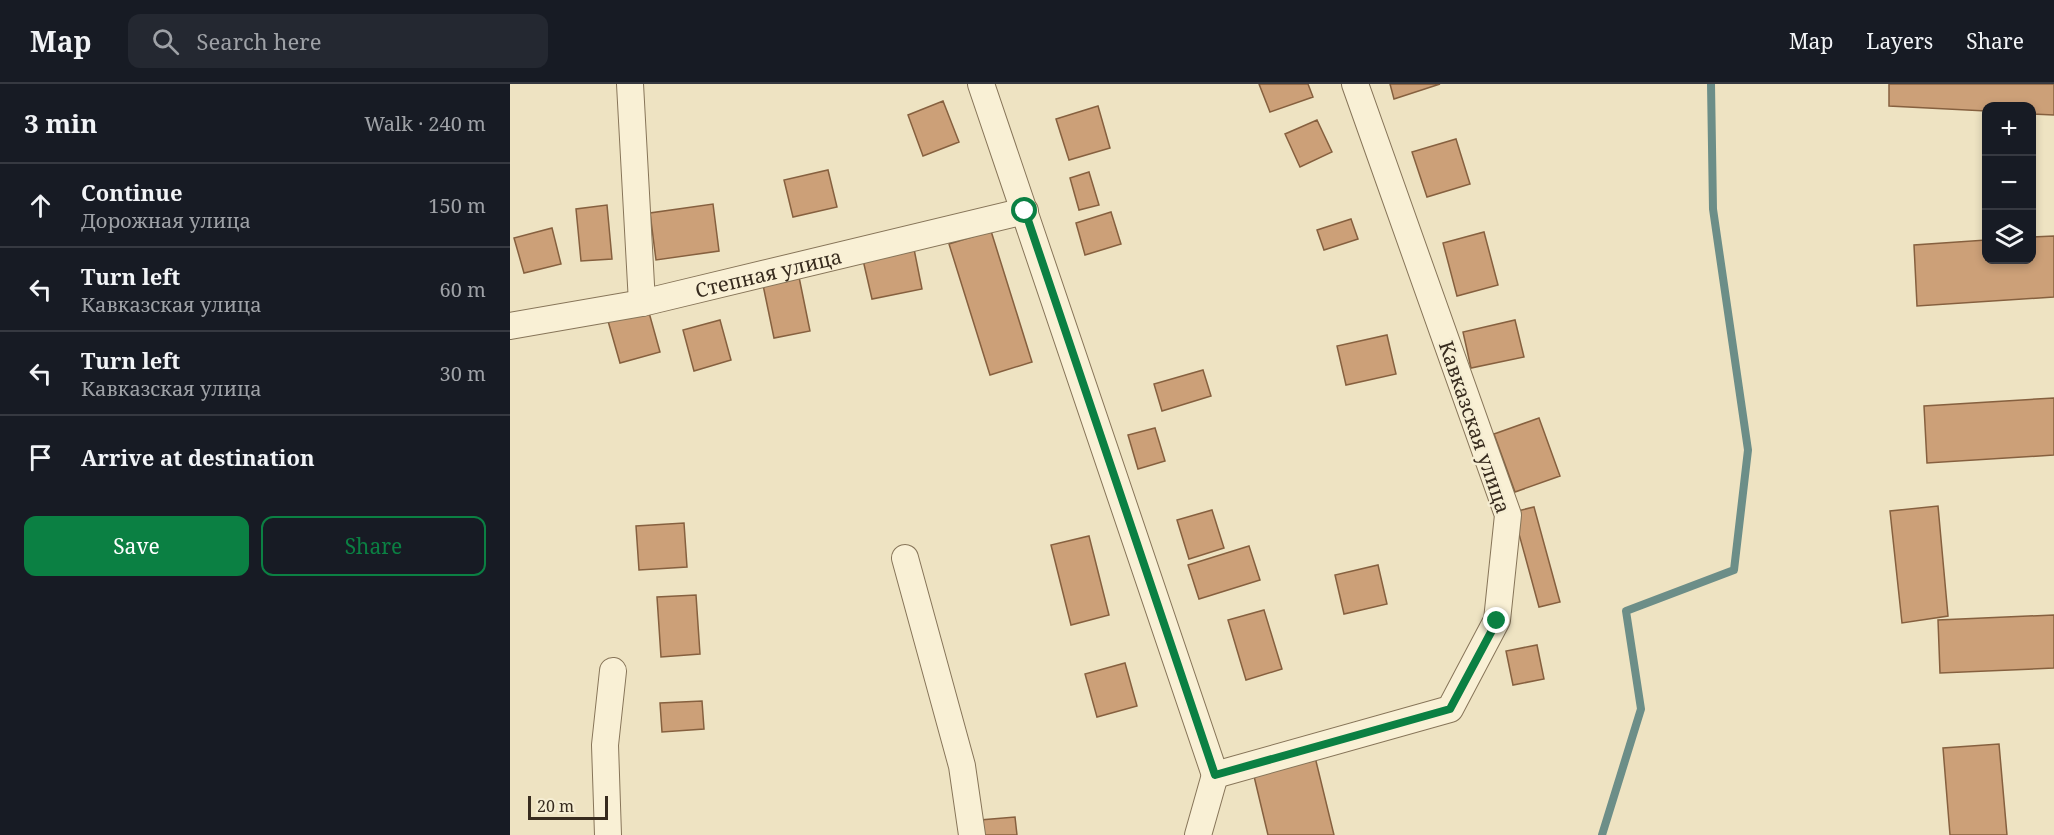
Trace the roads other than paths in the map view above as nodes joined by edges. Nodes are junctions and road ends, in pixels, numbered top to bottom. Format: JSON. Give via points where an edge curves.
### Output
{"nodes":[{"id":1,"x":630,"y":84,"type":"edge"},
{"id":2,"x":981,"y":84,"type":"edge"},
{"id":3,"x":1355,"y":84,"type":"edge"},
{"id":4,"x":1025,"y":211,"type":"junction"},
{"id":5,"x":642,"y":303,"type":"junction"},
{"id":6,"x":510,"y":326,"type":"edge"},
{"id":7,"x":905,"y":558,"type":"dead end"},
{"id":8,"x":613,"y":671,"type":"dead end"},
{"id":9,"x":1215,"y":775,"type":"junction"},
{"id":10,"x":608,"y":835,"type":"edge"},
{"id":11,"x":972,"y":835,"type":"edge"},
{"id":12,"x":1198,"y":835,"type":"edge"}],
"edges":[{"from":1,"to":5,"type":"street"},
{"from":2,"to":4,"type":"street"},
{"from":3,"to":9,"type":"street","name":"Кавказская улица","via":[[1508,515],[1497,621],[1450,709]]},
{"from":4,"to":5,"type":"street","name":"Степная улица"},
{"from":4,"to":9,"type":"street"},
{"from":5,"to":6,"type":"street","name":"Степная улица"},
{"from":7,"to":11,"type":"street","via":[[962,765]]},
{"from":8,"to":10,"type":"street","via":[[605,745]]},
{"from":9,"to":12,"type":"street"}]}
